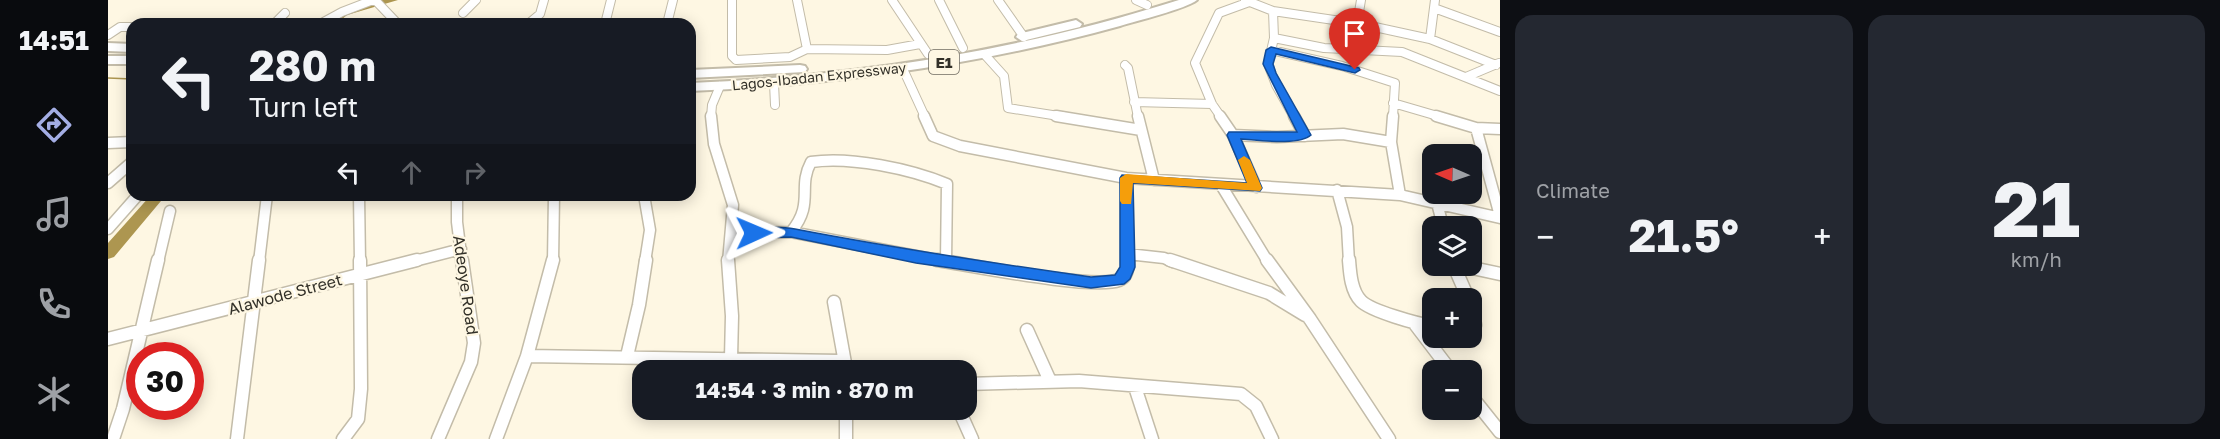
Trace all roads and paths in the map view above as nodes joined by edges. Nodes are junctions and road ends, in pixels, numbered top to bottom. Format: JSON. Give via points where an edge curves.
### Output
{"nodes":[{"id":1,"x":476,"y":0,"type":"edge"},
{"id":2,"x":544,"y":0,"type":"edge"},
{"id":3,"x":611,"y":0,"type":"edge"},
{"id":4,"x":673,"y":0,"type":"edge"},
{"id":5,"x":732,"y":0,"type":"edge"},
{"id":6,"x":797,"y":0,"type":"edge"},
{"id":7,"x":892,"y":0,"type":"edge"},
{"id":8,"x":939,"y":0,"type":"edge"},
{"id":9,"x":998,"y":0,"type":"edge"},
{"id":10,"x":1160,"y":0,"type":"edge"},
{"id":11,"x":1191,"y":0,"type":"edge"},
{"id":12,"x":1361,"y":0,"type":"edge"},
{"id":13,"x":1250,"y":1,"type":"edge"},
{"id":14,"x":376,"y":2,"type":"edge"},
{"id":15,"x":1142,"y":2,"type":"edge"},
{"id":16,"x":1435,"y":4,"type":"edge"},
{"id":17,"x":1273,"y":10,"type":"junction"},
{"id":18,"x":285,"y":13,"type":"dead end"},
{"id":19,"x":462,"y":13,"type":"dead end"},
{"id":20,"x":280,"y":18,"type":"edge"},
{"id":21,"x":331,"y":18,"type":"edge"},
{"id":22,"x":392,"y":18,"type":"edge"},
{"id":23,"x":535,"y":18,"type":"edge"},
{"id":24,"x":606,"y":18,"type":"edge"},
{"id":25,"x":668,"y":18,"type":"edge"},
{"id":26,"x":1361,"y":24,"type":"junction"},
{"id":27,"x":126,"y":27,"type":"edge"},
{"id":28,"x":1500,"y":32,"type":"edge"},
{"id":29,"x":108,"y":35,"type":"edge"},
{"id":30,"x":1024,"y":37,"type":"junction"},
{"id":31,"x":1274,"y":38,"type":"junction"},
{"id":32,"x":1430,"y":39,"type":"junction"},
{"id":33,"x":108,"y":47,"type":"edge"},
{"id":34,"x":126,"y":48,"type":"edge"},
{"id":35,"x":963,"y":48,"type":"junction"},
{"id":36,"x":807,"y":49,"type":"junction"},
{"id":37,"x":924,"y":49,"type":"junction"},
{"id":38,"x":1271,"y":50,"type":"junction"},
{"id":39,"x":985,"y":55,"type":"junction"},
{"id":40,"x":108,"y":60,"type":"edge"},
{"id":41,"x":126,"y":60,"type":"edge"},
{"id":42,"x":1498,"y":64,"type":"edge"},
{"id":43,"x":1125,"y":65,"type":"dead end"},
{"id":44,"x":903,"y":69,"type":"junction"},
{"id":45,"x":696,"y":74,"type":"edge"},
{"id":46,"x":1466,"y":77,"type":"junction"},
{"id":47,"x":774,"y":83,"type":"junction"},
{"id":48,"x":720,"y":86,"type":"junction"},
{"id":49,"x":696,"y":87,"type":"edge"},
{"id":50,"x":1500,"y":91,"type":"edge"},
{"id":51,"x":1134,"y":102,"type":"junction"},
{"id":52,"x":1393,"y":103,"type":"junction"},
{"id":53,"x":1212,"y":104,"type":"junction"},
{"id":54,"x":775,"y":105,"type":"dead end"},
{"id":55,"x":1476,"y":128,"type":"junction"},
{"id":56,"x":1500,"y":129,"type":"edge"},
{"id":57,"x":1140,"y":130,"type":"junction"},
{"id":58,"x":1233,"y":135,"type":"junction"},
{"id":59,"x":1305,"y":135,"type":"junction"},
{"id":60,"x":126,"y":142,"type":"edge"},
{"id":61,"x":1391,"y":142,"type":"junction"},
{"id":62,"x":108,"y":143,"type":"edge"},
{"id":63,"x":126,"y":167,"type":"edge"},
{"id":64,"x":1126,"y":178,"type":"junction"},
{"id":65,"x":1154,"y":180,"type":"junction"},
{"id":66,"x":108,"y":183,"type":"edge"},
{"id":67,"x":1221,"y":185,"type":"junction"},
{"id":68,"x":1256,"y":188,"type":"junction"},
{"id":69,"x":1336,"y":190,"type":"junction"},
{"id":70,"x":1400,"y":195,"type":"junction"},
{"id":71,"x":1422,"y":200,"type":"edge"},
{"id":72,"x":133,"y":201,"type":"edge"},
{"id":73,"x":266,"y":201,"type":"edge"},
{"id":74,"x":359,"y":201,"type":"edge"},
{"id":75,"x":457,"y":201,"type":"edge"},
{"id":76,"x":554,"y":201,"type":"edge"},
{"id":77,"x":646,"y":201,"type":"edge"},
{"id":78,"x":1442,"y":204,"type":"edge"},
{"id":79,"x":170,"y":211,"type":"dead end"},
{"id":80,"x":1500,"y":217,"type":"edge"},
{"id":81,"x":108,"y":229,"type":"edge"},
{"id":82,"x":791,"y":232,"type":"junction"},
{"id":83,"x":732,"y":233,"type":"junction"},
{"id":84,"x":461,"y":249,"type":"junction"},
{"id":85,"x":1128,"y":254,"type":"junction"},
{"id":86,"x":946,"y":262,"type":"junction"},
{"id":87,"x":1482,"y":270,"type":"edge"},
{"id":88,"x":360,"y":274,"type":"junction"},
{"id":89,"x":1500,"y":274,"type":"edge"},
{"id":90,"x":834,"y":302,"type":"dead end"},
{"id":91,"x":256,"y":303,"type":"junction"},
{"id":92,"x":1310,"y":319,"type":"junction"},
{"id":93,"x":1415,"y":324,"type":"junction"},
{"id":94,"x":1422,"y":325,"type":"edge"},
{"id":95,"x":141,"y":330,"type":"junction"},
{"id":96,"x":1027,"y":330,"type":"dead end"},
{"id":97,"x":108,"y":339,"type":"edge"},
{"id":98,"x":527,"y":356,"type":"junction"},
{"id":99,"x":627,"y":356,"type":"junction"},
{"id":100,"x":731,"y":358,"type":"junction"},
{"id":101,"x":825,"y":360,"type":"edge"},
{"id":102,"x":846,"y":360,"type":"edge"},
{"id":103,"x":1442,"y":360,"type":"edge"},
{"id":104,"x":1050,"y":381,"type":"junction"},
{"id":105,"x":977,"y":384,"type":"edge"},
{"id":106,"x":1135,"y":387,"type":"junction"},
{"id":107,"x":1482,"y":410,"type":"edge"},
{"id":108,"x":846,"y":420,"type":"edge"},
{"id":109,"x":963,"y":420,"type":"edge"},
{"id":110,"x":1500,"y":432,"type":"edge"},
{"id":111,"x":112,"y":439,"type":"edge"},
{"id":112,"x":237,"y":439,"type":"edge"},
{"id":113,"x":343,"y":439,"type":"edge"},
{"id":114,"x":438,"y":439,"type":"edge"},
{"id":115,"x":496,"y":439,"type":"edge"},
{"id":116,"x":846,"y":439,"type":"edge"},
{"id":117,"x":972,"y":439,"type":"edge"},
{"id":118,"x":1152,"y":439,"type":"edge"},
{"id":119,"x":1272,"y":439,"type":"edge"},
{"id":120,"x":1389,"y":439,"type":"edge"}],
"edges":[{"from":1,"to":19,"type":"street"},
{"from":2,"to":23,"type":"street"},
{"from":3,"to":24,"type":"street"},
{"from":4,"to":25,"type":"street"},
{"from":5,"to":36,"type":"street","via":[[732,56],[736,60],[790,57]]},
{"from":6,"to":36,"type":"street"},
{"from":7,"to":37,"type":"street"},
{"from":8,"to":35,"type":"street"},
{"from":9,"to":30,"type":"street"},
{"from":10,"to":15,"type":"highway","name":"Lagos-Ibadan Expressway","number":"E1"},
{"from":11,"to":39,"type":"highway","name":"Lagos-Ibadan Expressway","number":"E1","via":[[1105,28]]},
{"from":12,"to":26,"type":"street"},
{"from":13,"to":17,"type":"street"},
{"from":13,"to":53,"type":"street","via":[[1219,13],[1195,59],[1195,68]]},
{"from":14,"to":21,"type":"street"},
{"from":14,"to":22,"type":"street"},
{"from":15,"to":30,"type":"highway","name":"Lagos-Ibadan Expressway","number":"E1"},
{"from":16,"to":28,"type":"street"},
{"from":16,"to":32,"type":"street"},
{"from":17,"to":26,"type":"street"},
{"from":17,"to":31,"type":"street"},
{"from":18,"to":20,"type":"street"},
{"from":26,"to":32,"type":"street"},
{"from":27,"to":29,"type":"street"},
{"from":30,"to":35,"type":"highway","name":"Lagos-Ibadan Expressway","number":"E1"},
{"from":31,"to":38,"type":"street"},
{"from":31,"to":46,"type":"street","via":[[1324,48],[1402,52]]},
{"from":32,"to":42,"type":"street"},
{"from":33,"to":34,"type":"highway"},
{"from":35,"to":37,"type":"highway","name":"Lagos-Ibadan Expressway","number":"E1"},
{"from":36,"to":37,"type":"street"},
{"from":37,"to":45,"type":"highway","name":"Lagos-Ibadan Expressway","number":"E1","via":[[790,70]]},
{"from":38,"to":52,"type":"street","via":[[1395,83]]},
{"from":38,"to":59,"type":"street","via":[[1271,73]]},
{"from":39,"to":44,"type":"highway","name":"Lagos-Ibadan Expressway","number":"E1"},
{"from":39,"to":57,"type":"street","via":[[1004,76],[1008,108]]},
{"from":40,"to":41,"type":"highway"},
{"from":42,"to":46,"type":"street"},
{"from":43,"to":51,"type":"street"},
{"from":44,"to":47,"type":"highway","name":"Lagos-Ibadan Expressway","number":"E1"},
{"from":44,"to":64,"type":"street","via":[[935,138]]},
{"from":46,"to":50,"type":"street"},
{"from":47,"to":48,"type":"highway","name":"Lagos-Ibadan Expressway","number":"E1"},
{"from":47,"to":54,"type":"street"},
{"from":48,"to":49,"type":"highway","name":"Lagos-Ibadan Expressway","number":"E1"},
{"from":48,"to":83,"type":"street","via":[[712,105],[711,124],[733,205]]},
{"from":51,"to":53,"type":"street"},
{"from":51,"to":57,"type":"street"},
{"from":52,"to":55,"type":"street"},
{"from":52,"to":61,"type":"street"},
{"from":53,"to":58,"type":"street"},
{"from":55,"to":56,"type":"street"},
{"from":55,"to":80,"type":"street"},
{"from":57,"to":65,"type":"street"},
{"from":58,"to":59,"type":"street"},
{"from":58,"to":68,"type":"street"},
{"from":59,"to":61,"type":"street","via":[[1343,134]]},
{"from":60,"to":62,"type":"street"},
{"from":61,"to":70,"type":"street"},
{"from":63,"to":66,"type":"street"},
{"from":64,"to":65,"type":"street"},
{"from":64,"to":85,"type":"street"},
{"from":65,"to":67,"type":"street"},
{"from":67,"to":68,"type":"street"},
{"from":67,"to":92,"type":"street","via":[[1261,252]]},
{"from":68,"to":69,"type":"street"},
{"from":69,"to":70,"type":"street"},
{"from":69,"to":93,"type":"street","via":[[1348,230],[1350,267],[1358,297],[1362,303]]},
{"from":70,"to":71,"type":"street"},
{"from":72,"to":81,"type":"street"},
{"from":73,"to":91,"type":"street"},
{"from":74,"to":88,"type":"street"},
{"from":75,"to":84,"type":"street","name":"Adeoye Road"},
{"from":76,"to":98,"type":"street","via":[[553,261]]},
{"from":77,"to":99,"type":"street","via":[[650,230]]},
{"from":78,"to":80,"type":"street"},
{"from":79,"to":95,"type":"street"},
{"from":82,"to":83,"type":"street"},
{"from":82,"to":86,"type":"street"},
{"from":82,"to":86,"type":"street","via":[[804,216],[806,172],[811,162],[828,160],[900,171],[947,184]]},
{"from":83,"to":100,"type":"street","via":[[728,259]]},
{"from":84,"to":88,"type":"street","name":"Alawode Street"},
{"from":84,"to":114,"type":"street","name":"Adeoye Road","via":[[474,343],[471,362]]},
{"from":85,"to":86,"type":"street","via":[[1125,275],[1119,280],[1091,283]]},
{"from":85,"to":92,"type":"street","via":[[1164,258],[1269,292]]},
{"from":87,"to":89,"type":"street"},
{"from":88,"to":91,"type":"street","name":"Alawode Street"},
{"from":88,"to":113,"type":"street","via":[[358,420]]},
{"from":90,"to":102,"type":"street"},
{"from":91,"to":95,"type":"street","name":"Alawode Street"},
{"from":91,"to":112,"type":"street"},
{"from":92,"to":120,"type":"street"},
{"from":93,"to":94,"type":"street"},
{"from":93,"to":103,"type":"street"},
{"from":95,"to":97,"type":"street","name":"Alawode Street"},
{"from":95,"to":111,"type":"street"},
{"from":96,"to":104,"type":"street"},
{"from":98,"to":99,"type":"street"},
{"from":98,"to":115,"type":"street"},
{"from":99,"to":100,"type":"street"},
{"from":100,"to":101,"type":"street"},
{"from":104,"to":105,"type":"street"},
{"from":104,"to":106,"type":"street"},
{"from":106,"to":118,"type":"street"},
{"from":106,"to":119,"type":"street","via":[[1248,396]]},
{"from":107,"to":110,"type":"street"},
{"from":108,"to":116,"type":"street"},
{"from":109,"to":117,"type":"street"}]}
